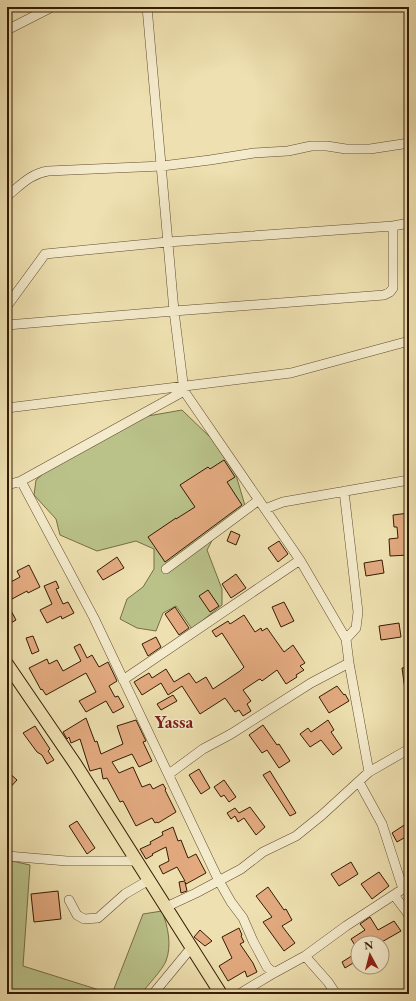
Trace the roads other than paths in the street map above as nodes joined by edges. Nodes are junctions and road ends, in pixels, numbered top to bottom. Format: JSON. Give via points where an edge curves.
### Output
{"nodes":[{"id":1,"x":52,"y":7,"type":"edge"},
{"id":2,"x":147,"y":7,"type":"edge"},
{"id":3,"x":7,"y":30,"type":"edge"},
{"id":4,"x":409,"y":143,"type":"edge"},
{"id":5,"x":162,"y":166,"type":"junction"},
{"id":6,"x":7,"y":196,"type":"edge"},
{"id":7,"x":409,"y":223,"type":"edge"},
{"id":8,"x":393,"y":226,"type":"junction"},
{"id":9,"x":168,"y":242,"type":"junction"},
{"id":10,"x":7,"y":306,"type":"edge"},
{"id":11,"x":174,"y":311,"type":"junction"},
{"id":12,"x":7,"y":325,"type":"edge"},
{"id":13,"x":409,"y":341,"type":"edge"},
{"id":14,"x":184,"y":388,"type":"junction"},
{"id":15,"x":7,"y":408,"type":"edge"},
{"id":16,"x":409,"y":480,"type":"edge"},
{"id":17,"x":21,"y":481,"type":"junction"},
{"id":18,"x":7,"y":482,"type":"edge"},
{"id":19,"x":344,"y":491,"type":"junction"},
{"id":20,"x":260,"y":500,"type":"junction"},
{"id":21,"x":265,"y":509,"type":"junction"},
{"id":22,"x":300,"y":560,"type":"junction"},
{"id":23,"x":166,"y":569,"type":"dead end"},
{"id":24,"x":346,"y":639,"type":"junction"},
{"id":25,"x":349,"y":663,"type":"junction"},
{"id":26,"x":7,"y":664,"type":"edge"},
{"id":27,"x":123,"y":680,"type":"junction"},
{"id":28,"x":409,"y":749,"type":"edge"},
{"id":29,"x":369,"y":772,"type":"junction"},
{"id":30,"x":169,"y":774,"type":"junction"},
{"id":31,"x":359,"y":782,"type":"junction"},
{"id":32,"x":7,"y":856,"type":"edge"},
{"id":33,"x":138,"y":861,"type":"junction"},
{"id":34,"x":149,"y":880,"type":"junction"},
{"id":35,"x":219,"y":881,"type":"junction"},
{"id":36,"x":406,"y":887,"type":"edge"},
{"id":37,"x":394,"y":895,"type":"junction"},
{"id":38,"x":69,"y":900,"type":"dead end"},
{"id":39,"x":166,"y":907,"type":"junction"},
{"id":40,"x":409,"y":914,"type":"edge"},
{"id":41,"x":191,"y":948,"type":"junction"},
{"id":42,"x":306,"y":956,"type":"junction"},
{"id":43,"x":274,"y":973,"type":"junction"},
{"id":44,"x":153,"y":994,"type":"edge"},
{"id":45,"x":221,"y":994,"type":"edge"},
{"id":46,"x":239,"y":994,"type":"edge"},
{"id":47,"x":336,"y":994,"type":"edge"}],
"edges":[{"from":1,"to":3,"type":"street"},
{"from":2,"to":5,"type":"street"},
{"from":4,"to":5,"type":"street","via":[[370,149],[311,146]]},
{"from":5,"to":6,"type":"street","via":[[48,171],[31,176]]},
{"from":5,"to":9,"type":"street"},
{"from":7,"to":8,"type":"street"},
{"from":8,"to":9,"type":"street"},
{"from":8,"to":11,"type":"street","via":[[393,288],[384,295]]},
{"from":9,"to":10,"type":"street","via":[[45,254]]},
{"from":9,"to":11,"type":"street"},
{"from":11,"to":12,"type":"street"},
{"from":11,"to":14,"type":"street"},
{"from":13,"to":14,"type":"street","via":[[290,373]]},
{"from":14,"to":15,"type":"street"},
{"from":14,"to":17,"type":"street"},
{"from":14,"to":20,"type":"street"},
{"from":16,"to":19,"type":"street"},
{"from":17,"to":18,"type":"street","via":[[11,484]]},
{"from":17,"to":27,"type":"street","via":[[94,618]]},
{"from":19,"to":21,"type":"street","via":[[283,502]]},
{"from":19,"to":24,"type":"street","via":[[358,612],[356,628]]},
{"from":20,"to":21,"type":"street"},
{"from":20,"to":23,"type":"street"},
{"from":21,"to":22,"type":"street"},
{"from":22,"to":24,"type":"street"},
{"from":22,"to":27,"type":"street"},
{"from":24,"to":25,"type":"street"},
{"from":25,"to":29,"type":"street"},
{"from":25,"to":30,"type":"street","via":[[311,683],[203,749]]},
{"from":26,"to":33,"type":"main road"},
{"from":27,"to":30,"type":"street"},
{"from":28,"to":29,"type":"street"},
{"from":29,"to":31,"type":"street"},
{"from":30,"to":35,"type":"street"},
{"from":31,"to":35,"type":"street","via":[[296,836],[263,852],[241,869]]},
{"from":31,"to":36,"type":"street","via":[[382,824]]},
{"from":32,"to":33,"type":"street","via":[[67,862]]},
{"from":33,"to":34,"type":"main road"},
{"from":34,"to":38,"type":"street","via":[[125,894],[98,918],[84,919],[77,915]]},
{"from":34,"to":39,"type":"main road"},
{"from":35,"to":39,"type":"street"},
{"from":35,"to":43,"type":"street","via":[[243,918],[267,967]]},
{"from":36,"to":37,"type":"street"},
{"from":37,"to":40,"type":"street"},
{"from":37,"to":42,"type":"street"},
{"from":39,"to":41,"type":"main road"},
{"from":41,"to":44,"type":"street"},
{"from":41,"to":45,"type":"main road"},
{"from":42,"to":43,"type":"street"},
{"from":42,"to":47,"type":"street"},
{"from":43,"to":46,"type":"street"}]}
